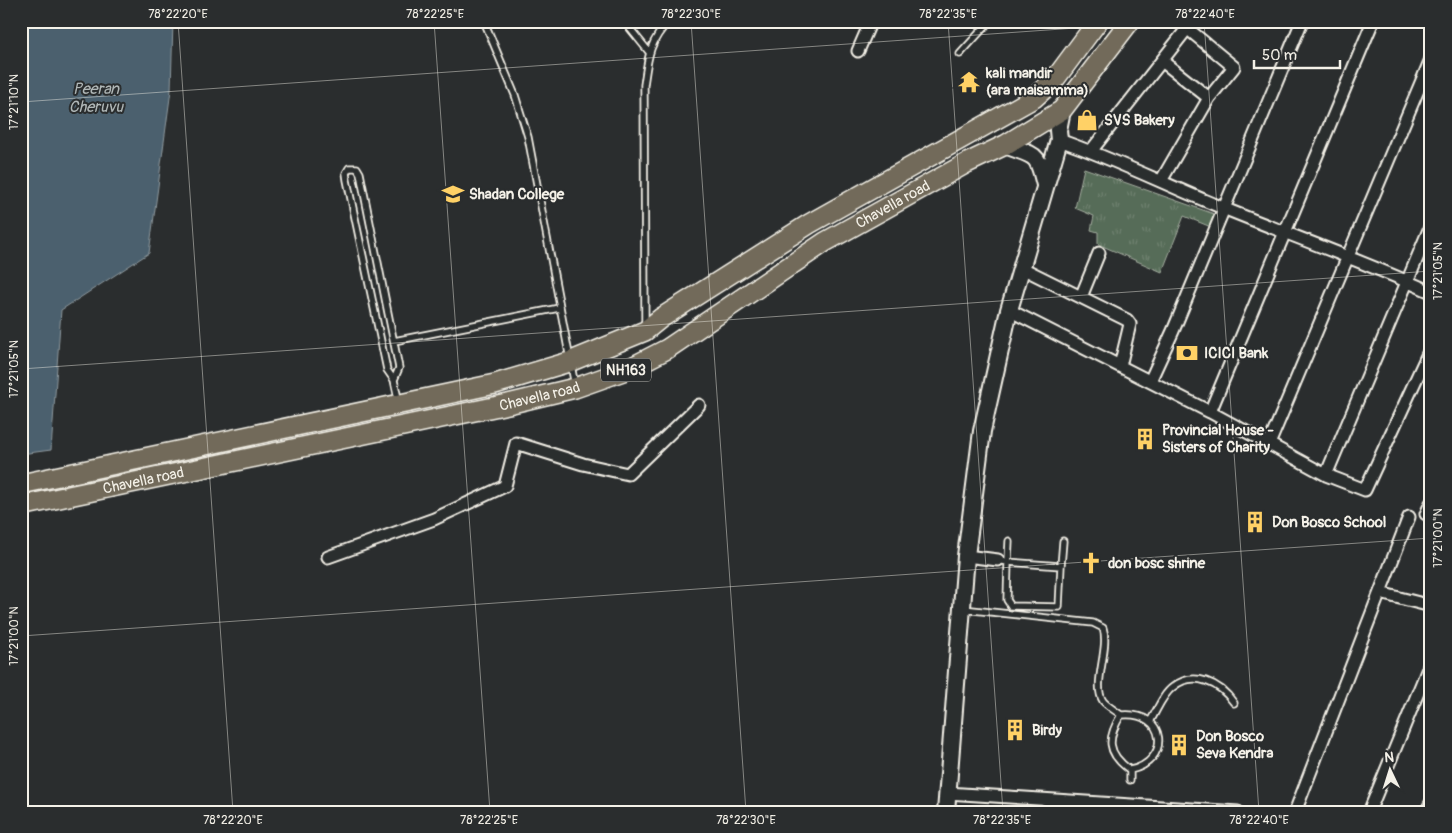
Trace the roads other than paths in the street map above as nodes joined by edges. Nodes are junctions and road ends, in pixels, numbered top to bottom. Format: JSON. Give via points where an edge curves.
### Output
{"nodes":[{"id":1,"x":484,"y":21,"type":"edge"},
{"id":2,"x":624,"y":21,"type":"edge"},
{"id":3,"x":669,"y":21,"type":"edge"},
{"id":4,"x":871,"y":21,"type":"edge"},
{"id":5,"x":990,"y":21,"type":"edge"},
{"id":6,"x":1098,"y":21,"type":"edge"},
{"id":7,"x":1130,"y":21,"type":"edge"},
{"id":8,"x":1302,"y":21,"type":"edge"},
{"id":9,"x":1373,"y":21,"type":"edge"},
{"id":10,"x":1190,"y":25,"type":"edge"},
{"id":11,"x":858,"y":51,"type":"dead end"},
{"id":12,"x":649,"y":52,"type":"junction"},
{"id":13,"x":960,"y":54,"type":"dead end"},
{"id":14,"x":1431,"y":59,"type":"edge"},
{"id":15,"x":1162,"y":61,"type":"junction"},
{"id":16,"x":1209,"y":98,"type":"junction"},
{"id":17,"x":1062,"y":110,"type":"junction"},
{"id":18,"x":1059,"y":140,"type":"junction"},
{"id":19,"x":1005,"y":145,"type":"junction"},
{"id":20,"x":1091,"y":151,"type":"junction"},
{"id":21,"x":1161,"y":181,"type":"junction"},
{"id":22,"x":1045,"y":185,"type":"junction"},
{"id":23,"x":1223,"y":208,"type":"junction"},
{"id":24,"x":1431,"y":225,"type":"edge"},
{"id":25,"x":1286,"y":232,"type":"junction"},
{"id":26,"x":1099,"y":253,"type":"dead end"},
{"id":27,"x":1348,"y":256,"type":"junction"},
{"id":28,"x":1022,"y":268,"type":"junction"},
{"id":29,"x":1407,"y":281,"type":"junction"},
{"id":30,"x":1431,"y":292,"type":"edge"},
{"id":31,"x":1081,"y":297,"type":"junction"},
{"id":32,"x":559,"y":308,"type":"junction"},
{"id":33,"x":1009,"y":310,"type":"junction"},
{"id":34,"x":645,"y":331,"type":"junction"},
{"id":35,"x":394,"y":341,"type":"junction"},
{"id":36,"x":1431,"y":347,"type":"edge"},
{"id":37,"x":569,"y":362,"type":"junction"},
{"id":38,"x":1120,"y":366,"type":"junction"},
{"id":39,"x":394,"y":380,"type":"junction"},
{"id":40,"x":1150,"y":382,"type":"junction"},
{"id":41,"x":575,"y":388,"type":"junction"},
{"id":42,"x":399,"y":405,"type":"junction"},
{"id":43,"x":699,"y":405,"type":"dead end"},
{"id":44,"x":1210,"y":412,"type":"junction"},
{"id":45,"x":1269,"y":444,"type":"junction"},
{"id":46,"x":1326,"y":475,"type":"junction"},
{"id":47,"x":21,"y":484,"type":"edge"},
{"id":48,"x":1431,"y":502,"type":"edge"},
{"id":49,"x":21,"y":506,"type":"edge"},
{"id":50,"x":1426,"y":514,"type":"dead end"},
{"id":51,"x":1409,"y":517,"type":"dead end"},
{"id":52,"x":1009,"y":541,"type":"dead end"},
{"id":53,"x":1063,"y":541,"type":"dead end"},
{"id":54,"x":966,"y":556,"type":"junction"},
{"id":55,"x":328,"y":557,"type":"dead end"},
{"id":56,"x":1003,"y":561,"type":"junction"},
{"id":57,"x":1061,"y":566,"type":"junction"},
{"id":58,"x":1380,"y":593,"type":"junction"},
{"id":59,"x":1431,"y":606,"type":"edge"},
{"id":60,"x":962,"y":609,"type":"junction"},
{"id":61,"x":1431,"y":661,"type":"edge"},
{"id":62,"x":1234,"y":703,"type":"dead end"},
{"id":63,"x":1121,"y":716,"type":"junction"},
{"id":64,"x":1151,"y":720,"type":"junction"},
{"id":65,"x":1130,"y":770,"type":"junction"},
{"id":66,"x":1130,"y":780,"type":"dead end"},
{"id":67,"x":947,"y":792,"type":"junction"},
{"id":68,"x":1431,"y":803,"type":"edge"},
{"id":69,"x":1076,"y":806,"type":"edge"},
{"id":70,"x":1152,"y":809,"type":"edge"},
{"id":71,"x":1201,"y":810,"type":"edge"},
{"id":72,"x":946,"y":812,"type":"edge"},
{"id":73,"x":1238,"y":812,"type":"edge"},
{"id":74,"x":1295,"y":812,"type":"edge"},
{"id":75,"x":1369,"y":812,"type":"edge"},
{"id":76,"x":1426,"y":812,"type":"edge"}],
"edges":[{"from":1,"to":32,"type":"lane","via":[[515,95],[528,137]]},
{"from":2,"to":12,"type":"lane"},
{"from":3,"to":12,"type":"lane","via":[[658,33]]},
{"from":4,"to":11,"type":"street"},
{"from":5,"to":13,"type":"lane"},
{"from":6,"to":34,"type":"highway","name":"Chavella road","number":"NH163","via":[[1055,79],[1034,98],[809,224],[660,318]]},
{"from":7,"to":17,"type":"highway","name":"Chavella road","number":"NH163"},
{"from":8,"to":23,"type":"street"},
{"from":9,"to":25,"type":"street"},
{"from":10,"to":15,"type":"street"},
{"from":10,"to":16,"type":"street","via":[[1234,66]]},
{"from":12,"to":34,"type":"lane","via":[[644,85]]},
{"from":14,"to":27,"type":"street"},
{"from":15,"to":16,"type":"street"},
{"from":15,"to":20,"type":"street"},
{"from":16,"to":21,"type":"street"},
{"from":17,"to":18,"type":"main road"},
{"from":17,"to":19,"type":"highway","name":"Chavella road","number":"NH163"},
{"from":18,"to":20,"type":"street"},
{"from":18,"to":22,"type":"main road"},
{"from":19,"to":22,"type":"main road","via":[[1035,156]]},
{"from":19,"to":41,"type":"highway","name":"Chavella road","number":"NH163","via":[[825,242],[667,349],[626,370]]},
{"from":20,"to":21,"type":"street"},
{"from":21,"to":23,"type":"street"},
{"from":22,"to":28,"type":"main road"},
{"from":23,"to":25,"type":"street"},
{"from":23,"to":40,"type":"street"},
{"from":24,"to":29,"type":"street"},
{"from":25,"to":27,"type":"street"},
{"from":25,"to":44,"type":"street"},
{"from":26,"to":31,"type":"street"},
{"from":27,"to":29,"type":"street"},
{"from":27,"to":45,"type":"street"},
{"from":28,"to":31,"type":"street"},
{"from":28,"to":33,"type":"main road"},
{"from":29,"to":30,"type":"street"},
{"from":29,"to":46,"type":"street"},
{"from":31,"to":38,"type":"street","via":[[1123,317],[1130,324]]},
{"from":32,"to":35,"type":"lane"},
{"from":32,"to":37,"type":"lane"},
{"from":33,"to":38,"type":"street"},
{"from":33,"to":54,"type":"main road","via":[[982,431]]},
{"from":34,"to":37,"type":"highway","name":"Chavella road","number":"NH163"},
{"from":35,"to":39,"type":"lane","via":[[399,368]]},
{"from":35,"to":39,"type":"lane","via":[[360,173],[357,168],[349,168],[347,180],[387,370]]},
{"from":36,"to":46,"type":"street","via":[[1365,490]]},
{"from":37,"to":41,"type":"lane"},
{"from":37,"to":42,"type":"highway","name":"Chavella road","number":"NH163","via":[[496,384]]},
{"from":38,"to":40,"type":"street"},
{"from":39,"to":42,"type":"lane"},
{"from":40,"to":44,"type":"street"},
{"from":41,"to":49,"type":"highway","name":"Chavella road","number":"NH163"},
{"from":42,"to":47,"type":"highway","name":"Chavella road","number":"NH163"},
{"from":43,"to":55,"type":"street","via":[[628,474],[516,443],[505,486],[434,519]]},
{"from":44,"to":45,"type":"street"},
{"from":45,"to":46,"type":"street"},
{"from":48,"to":50,"type":"street"},
{"from":51,"to":58,"type":"street"},
{"from":52,"to":56,"type":"lane"},
{"from":53,"to":57,"type":"lane"},
{"from":54,"to":56,"type":"street"},
{"from":54,"to":60,"type":"main road"},
{"from":56,"to":57,"type":"lane"},
{"from":56,"to":57,"type":"lane","via":[[1007,600],[1011,606],[1059,608]]},
{"from":58,"to":59,"type":"street"},
{"from":58,"to":74,"type":"street"},
{"from":60,"to":63,"type":"lane","via":[[1099,624],[1105,632],[1100,691],[1103,701]]},
{"from":60,"to":67,"type":"main road"},
{"from":61,"to":75,"type":"street"},
{"from":62,"to":64,"type":"lane","via":[[1222,688],[1208,681],[1182,681],[1171,688]]},
{"from":63,"to":64,"type":"lane","via":[[1135,714]]},
{"from":63,"to":65,"type":"lane","via":[[1112,731],[1111,742],[1114,756]]},
{"from":64,"to":65,"type":"lane","via":[[1157,732],[1158,747],[1150,762]]},
{"from":65,"to":66,"type":"lane"},
{"from":67,"to":69,"type":"street"},
{"from":67,"to":72,"type":"main road"},
{"from":68,"to":76,"type":"street"},
{"from":69,"to":70,"type":"street"},
{"from":70,"to":71,"type":"street"},
{"from":71,"to":73,"type":"street"}]}
